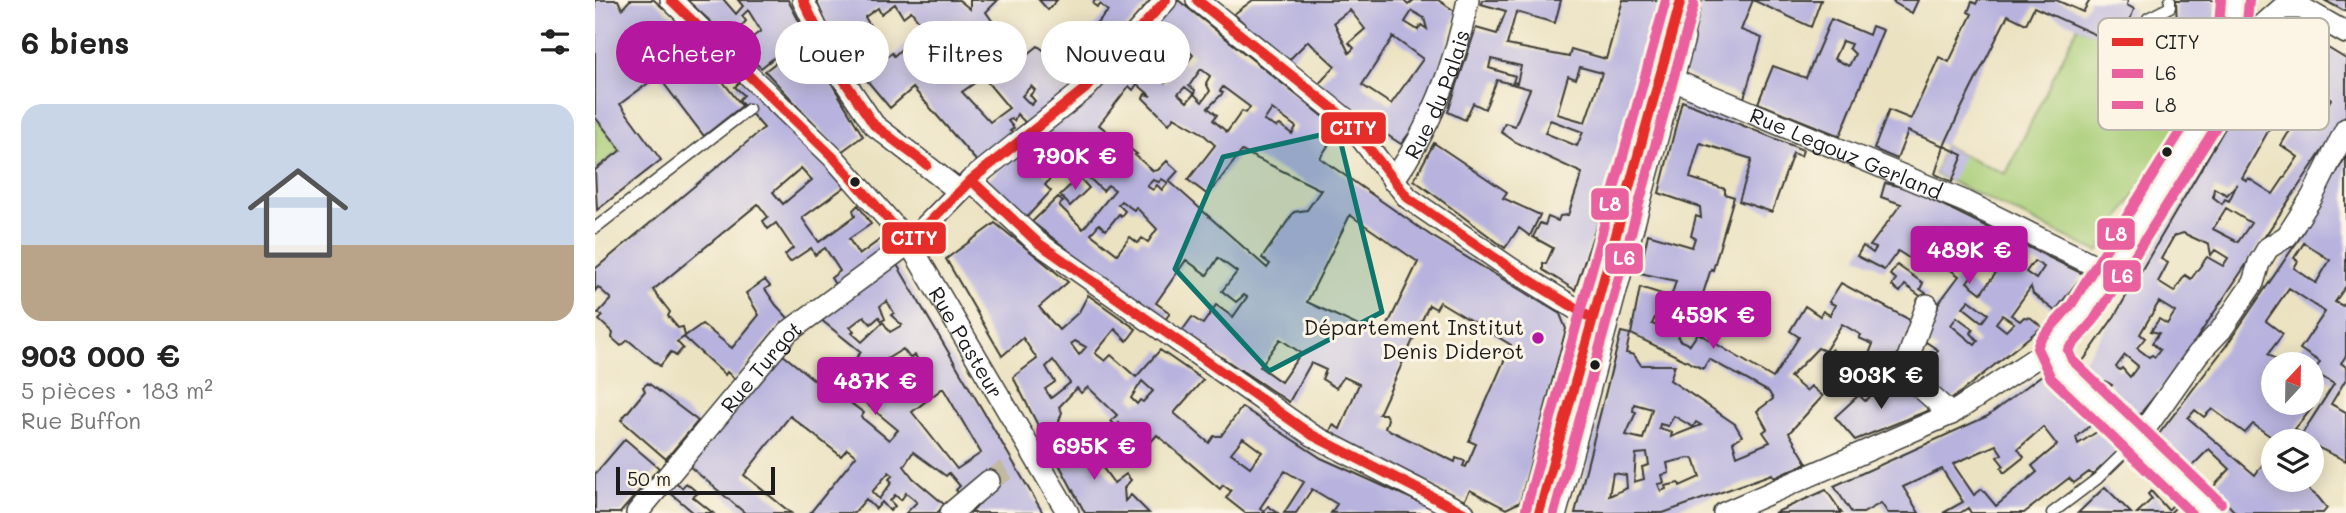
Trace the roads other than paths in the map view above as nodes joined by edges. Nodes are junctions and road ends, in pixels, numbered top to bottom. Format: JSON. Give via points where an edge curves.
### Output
{"nodes":[{"id":1,"x":671,"y":0,"type":"edge"},
{"id":2,"x":803,"y":0,"type":"edge"},
{"id":3,"x":1166,"y":0,"type":"edge"},
{"id":4,"x":1197,"y":0,"type":"edge"},
{"id":5,"x":1468,"y":0,"type":"edge"},
{"id":6,"x":1681,"y":0,"type":"edge"},
{"id":7,"x":1692,"y":0,"type":"edge"},
{"id":8,"x":2170,"y":0,"type":"edge"},
{"id":9,"x":2235,"y":0,"type":"edge"},
{"id":10,"x":2295,"y":4,"type":"edge"},
{"id":11,"x":2148,"y":18,"type":"dead end"},
{"id":12,"x":2233,"y":18,"type":"edge"},
{"id":13,"x":2269,"y":18,"type":"edge"},
{"id":14,"x":2320,"y":18,"type":"edge"},
{"id":15,"x":2329,"y":23,"type":"edge"},
{"id":16,"x":2346,"y":33,"type":"edge"},
{"id":17,"x":1667,"y":77,"type":"junction"},
{"id":18,"x":749,"y":109,"type":"dead end"},
{"id":19,"x":2346,"y":129,"type":"edge"},
{"id":20,"x":2197,"y":130,"type":"edge"},
{"id":21,"x":1393,"y":181,"type":"junction"},
{"id":22,"x":965,"y":186,"type":"junction"},
{"id":23,"x":595,"y":228,"type":"edge"},
{"id":24,"x":909,"y":243,"type":"junction"},
{"id":25,"x":2108,"y":272,"type":"junction"},
{"id":26,"x":1927,"y":305,"type":"dead end"},
{"id":27,"x":1599,"y":323,"type":"junction"},
{"id":28,"x":2051,"y":348,"type":"junction"},
{"id":29,"x":1951,"y":414,"type":"junction"},
{"id":30,"x":2137,"y":440,"type":"junction"},
{"id":31,"x":989,"y":481,"type":"tunnel mouth"},
{"id":32,"x":637,"y":513,"type":"edge"},
{"id":33,"x":951,"y":513,"type":"edge"},
{"id":34,"x":1068,"y":513,"type":"edge"},
{"id":35,"x":1464,"y":513,"type":"edge"},
{"id":36,"x":1539,"y":513,"type":"edge"},
{"id":37,"x":1556,"y":513,"type":"edge"},
{"id":38,"x":1724,"y":513,"type":"edge"},
{"id":39,"x":2052,"y":513,"type":"edge"},
{"id":40,"x":2211,"y":513,"type":"edge"}],
"edges":[{"from":1,"to":24,"type":"street","name":"Rue Pasteur","via":[[834,158]]},
{"from":2,"to":22,"type":"street","via":[[837,71],[874,125]]},
{"from":3,"to":22,"type":"street","name":"Rue Turgot","via":[[1086,88]]},
{"from":4,"to":21,"type":"street","via":[[1347,120]]},
{"from":5,"to":21,"type":"street","name":"Rue du Palais","via":[[1447,77],[1423,133]]},
{"from":6,"to":17,"type":"street"},
{"from":7,"to":17,"type":"street"},
{"from":8,"to":11,"type":"lane","via":[[2170,7]]},
{"from":9,"to":12,"type":"street"},
{"from":10,"to":13,"type":"street"},
{"from":10,"to":14,"type":"street"},
{"from":15,"to":16,"type":"street"},
{"from":17,"to":25,"type":"street","name":"Rue Legouz Gerland","via":[[1966,202]]},
{"from":17,"to":27,"type":"street"},
{"from":18,"to":23,"type":"lane"},
{"from":19,"to":30,"type":"street","via":[[2287,236],[2269,248],[2253,283],[2221,330],[2198,354]]},
{"from":20,"to":25,"type":"street"},
{"from":21,"to":27,"type":"street","via":[[1408,198],[1499,261]]},
{"from":22,"to":24,"type":"street","name":"Rue Turgot"},
{"from":22,"to":35,"type":"street","via":[[1037,242],[1312,435]]},
{"from":24,"to":32,"type":"street","name":"Rue Turgot","via":[[788,332]]},
{"from":24,"to":34,"type":"street","name":"Rue Pasteur","via":[[1023,458]]},
{"from":25,"to":28,"type":"street","via":[[2082,313]]},
{"from":26,"to":29,"type":"street","via":[[1902,372]]},
{"from":27,"to":36,"type":"street"},
{"from":27,"to":37,"type":"street"},
{"from":28,"to":29,"type":"street"},
{"from":28,"to":30,"type":"street","via":[[2061,368]]},
{"from":29,"to":38,"type":"street"},
{"from":30,"to":39,"type":"lane","via":[[2097,479]]},
{"from":30,"to":40,"type":"street"},
{"from":31,"to":33,"type":"street"}]}
